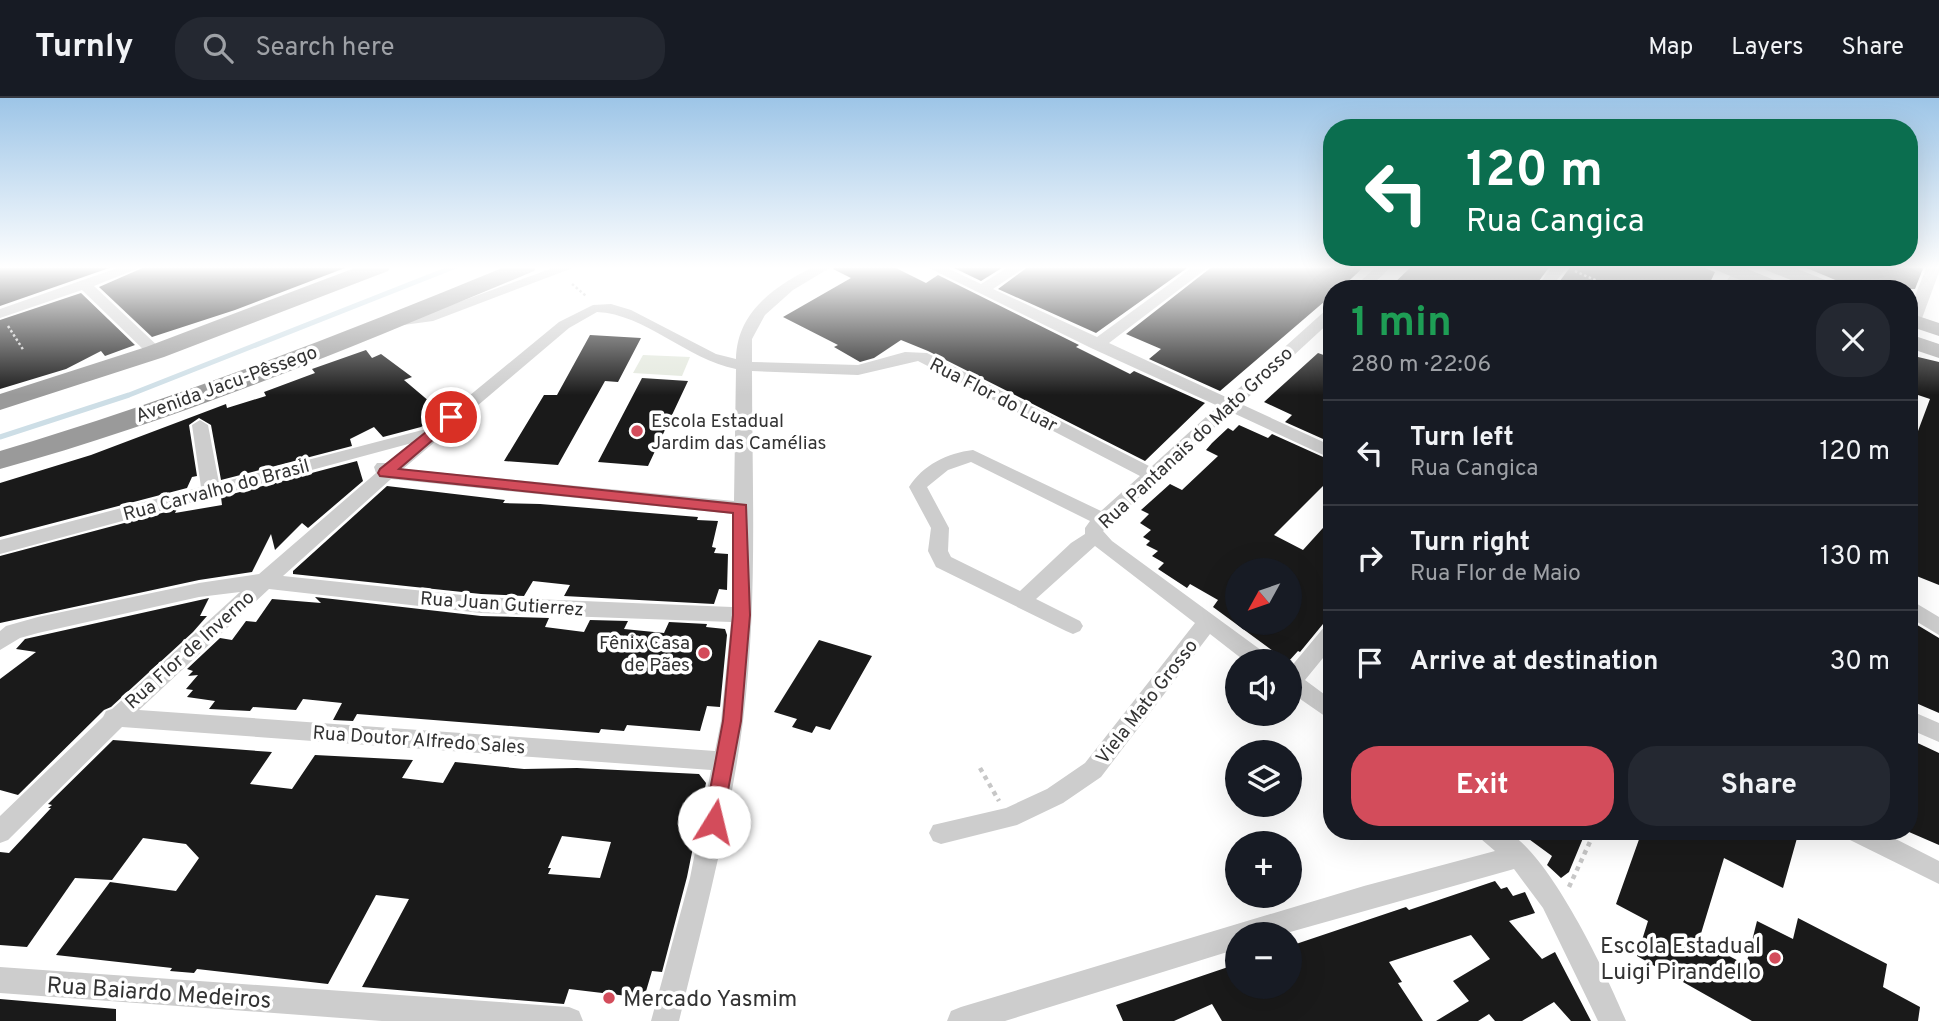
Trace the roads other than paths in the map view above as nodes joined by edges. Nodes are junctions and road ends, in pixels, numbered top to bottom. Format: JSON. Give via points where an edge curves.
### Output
{"nodes":[{"id":1,"x":110,"y":309,"type":"edge"},
{"id":2,"x":267,"y":309,"type":"edge"},
{"id":3,"x":424,"y":309,"type":"edge"},
{"id":4,"x":452,"y":309,"type":"edge"},
{"id":5,"x":598,"y":309,"type":"edge"},
{"id":6,"x":605,"y":309,"type":"edge"},
{"id":7,"x":760,"y":309,"type":"edge"},
{"id":8,"x":1021,"y":309,"type":"edge"},
{"id":9,"x":1145,"y":309,"type":"edge"},
{"id":10,"x":396,"y":321,"type":"junction"},
{"id":11,"x":1918,"y":327,"type":"edge"},
{"id":12,"x":1323,"y":330,"type":"edge"},
{"id":13,"x":1939,"y":330,"type":"edge"},
{"id":14,"x":1918,"y":332,"type":"edge"},
{"id":15,"x":1096,"y":345,"type":"junction"},
{"id":16,"x":155,"y":352,"type":"junction"},
{"id":17,"x":1939,"y":352,"type":"edge"},
{"id":18,"x":744,"y":366,"type":"junction"},
{"id":19,"x":0,"y":402,"type":"edge"},
{"id":20,"x":1230,"y":407,"type":"junction"},
{"id":21,"x":200,"y":425,"type":"dead end"},
{"id":22,"x":432,"y":432,"type":"junction"},
{"id":23,"x":377,"y":445,"type":"junction"},
{"id":24,"x":1323,"y":449,"type":"edge"},
{"id":25,"x":0,"y":460,"type":"edge"},
{"id":26,"x":385,"y":473,"type":"junction"},
{"id":27,"x":1153,"y":475,"type":"junction"},
{"id":28,"x":211,"y":491,"type":"junction"},
{"id":29,"x":741,"y":508,"type":"junction"},
{"id":30,"x":1099,"y":528,"type":"junction"},
{"id":31,"x":0,"y":547,"type":"edge"},
{"id":32,"x":264,"y":581,"type":"junction"},
{"id":33,"x":1021,"y":602,"type":"junction"},
{"id":34,"x":1918,"y":612,"type":"edge"},
{"id":35,"x":742,"y":615,"type":"junction"},
{"id":36,"x":1208,"y":622,"type":"junction"},
{"id":37,"x":1073,"y":626,"type":"dead end"},
{"id":38,"x":1939,"y":627,"type":"edge"},
{"id":39,"x":0,"y":642,"type":"edge"},
{"id":40,"x":1323,"y":643,"type":"edge"},
{"id":41,"x":1244,"y":649,"type":"edge"},
{"id":42,"x":1302,"y":668,"type":"edge"},
{"id":43,"x":1302,"y":691,"type":"edge"},
{"id":44,"x":1323,"y":706,"type":"edge"},
{"id":45,"x":114,"y":717,"type":"junction"},
{"id":46,"x":1918,"y":723,"type":"edge"},
{"id":47,"x":1939,"y":733,"type":"edge"},
{"id":48,"x":724,"y":761,"type":"junction"},
{"id":49,"x":0,"y":832,"type":"edge"},
{"id":50,"x":941,"y":833,"type":"dead end"},
{"id":51,"x":1500,"y":840,"type":"edge"},
{"id":52,"x":1874,"y":840,"type":"edge"},
{"id":53,"x":1519,"y":856,"type":"junction"},
{"id":54,"x":1939,"y":873,"type":"edge"},
{"id":55,"x":1284,"y":922,"type":"edge"},
{"id":56,"x":1225,"y":941,"type":"edge"},
{"id":57,"x":0,"y":980,"type":"edge"},
{"id":58,"x":569,"y":1021,"type":"edge"},
{"id":59,"x":664,"y":1021,"type":"edge"},
{"id":60,"x":961,"y":1021,"type":"edge"},
{"id":61,"x":1612,"y":1021,"type":"edge"}],
"edges":[{"from":1,"to":16,"type":"street"},
{"from":2,"to":16,"type":"highway"},
{"from":3,"to":10,"type":"highway","name":"Avenida Jacu-Pêssego"},
{"from":4,"to":10,"type":"street","via":[[428,318]]},
{"from":5,"to":22,"type":"street","name":"Rua Flor de Inverno","via":[[564,325]]},
{"from":6,"to":18,"type":"street","name":"Rua Flor do Luar","via":[[625,313],[717,360]]},
{"from":7,"to":18,"type":"street","via":[[744,339]]},
{"from":8,"to":15,"type":"street"},
{"from":9,"to":15,"type":"street"},
{"from":10,"to":25,"type":"highway","name":"Avenida Jacu-Pêssego"},
{"from":11,"to":13,"type":"main road"},
{"from":12,"to":20,"type":"street","name":"Rua Pantanais do Mato Grosso"},
{"from":14,"to":17,"type":"main road"},
{"from":15,"to":20,"type":"street"},
{"from":16,"to":19,"type":"highway"},
{"from":18,"to":27,"type":"street","name":"Rua Flor do Luar","via":[[858,370],[921,356]]},
{"from":18,"to":29,"type":"street"},
{"from":20,"to":24,"type":"street"},
{"from":20,"to":27,"type":"street","name":"Rua Pantanais do Mato Grosso"},
{"from":21,"to":28,"type":"street"},
{"from":22,"to":23,"type":"street","name":"Rua Carvalho do Brasil"},
{"from":22,"to":26,"type":"street","name":"Rua Flor de Inverno"},
{"from":23,"to":26,"type":"street"},
{"from":23,"to":28,"type":"street","name":"Rua Carvalho do Brasil"},
{"from":26,"to":29,"type":"street"},
{"from":26,"to":32,"type":"street","name":"Rua Flor de Inverno"},
{"from":27,"to":30,"type":"street","name":"Rua Pantanais do Mato Grosso"},
{"from":28,"to":31,"type":"street","name":"Rua Carvalho do Brasil"},
{"from":29,"to":35,"type":"street"},
{"from":30,"to":33,"type":"street"},
{"from":30,"to":33,"type":"street","via":[[972,456],[957,458],[922,480],[918,487],[940,528],[938,551],[943,562]]},
{"from":30,"to":36,"type":"street","name":"Rua Pantanais do Mato Grosso"},
{"from":32,"to":35,"type":"street","name":"Rua Juan Gutierrez","via":[[481,605]]},
{"from":32,"to":39,"type":"street","name":"Rua Juan Gutierrez","via":[[199,590],[38,625],[13,632]]},
{"from":32,"to":45,"type":"street","name":"Rua Flor de Inverno"},
{"from":33,"to":37,"type":"street"},
{"from":34,"to":38,"type":"street"},
{"from":35,"to":48,"type":"street"},
{"from":36,"to":41,"type":"street","name":"Rua Pantanais do Mato Grosso"},
{"from":36,"to":50,"type":"street","name":"Viela Mato Grosso","via":[[1093,770],[1055,796],[1009,818]]},
{"from":40,"to":42,"type":"street"},
{"from":43,"to":44,"type":"street"},
{"from":45,"to":48,"type":"street","name":"Rua Doutor Alfredo Sales"},
{"from":45,"to":49,"type":"street","name":"Rua Flor de Inverno"},
{"from":46,"to":47,"type":"street"},
{"from":48,"to":59,"type":"street","via":[[702,878]]},
{"from":51,"to":53,"type":"street"},
{"from":52,"to":54,"type":"street"},
{"from":53,"to":55,"type":"street"},
{"from":53,"to":61,"type":"street","via":[[1557,911]]},
{"from":56,"to":60,"type":"street"},
{"from":57,"to":58,"type":"street","name":"Rua Baiardo Medeiros"}]}
